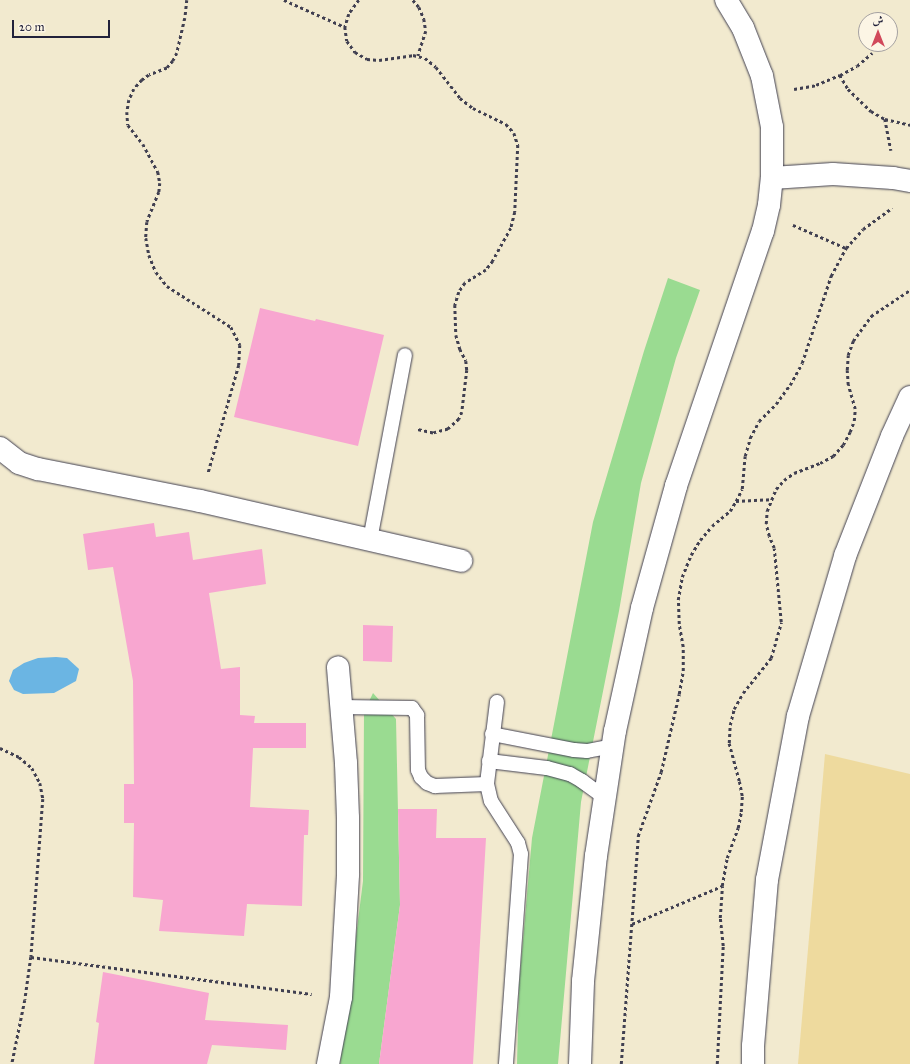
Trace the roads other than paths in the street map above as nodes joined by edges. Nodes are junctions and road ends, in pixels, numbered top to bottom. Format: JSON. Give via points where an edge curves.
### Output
{"nodes":[{"id":1,"x":726,"y":0,"type":"edge"},
{"id":2,"x":772,"y":178,"type":"junction"},
{"id":3,"x":910,"y":182,"type":"edge"},
{"id":4,"x":405,"y":355,"type":"dead end"},
{"id":5,"x":910,"y":396,"type":"edge"},
{"id":6,"x":0,"y":448,"type":"edge"},
{"id":7,"x":370,"y":540,"type":"junction"},
{"id":8,"x":460,"y":561,"type":"dead end"},
{"id":9,"x":338,"y":667,"type":"dead end"},
{"id":10,"x":497,"y":702,"type":"dead end"},
{"id":11,"x":341,"y":707,"type":"junction"},
{"id":12,"x":492,"y":734,"type":"junction"},
{"id":13,"x":613,"y":746,"type":"junction"},
{"id":14,"x":488,"y":761,"type":"junction"},
{"id":15,"x":487,"y":784,"type":"junction"},
{"id":16,"x":605,"y":798,"type":"junction"},
{"id":17,"x":328,"y":1064,"type":"edge"},
{"id":18,"x":506,"y":1064,"type":"edge"},
{"id":19,"x":580,"y":1064,"type":"edge"},
{"id":20,"x":753,"y":1064,"type":"edge"}],
"edges":[{"from":1,"to":2,"type":"street","via":[[743,28],[762,76],[772,127]]},
{"from":2,"to":3,"type":"street","via":[[833,174],[893,178]]},
{"from":2,"to":13,"type":"street","via":[[763,230],[676,486],[642,608]]},
{"from":4,"to":7,"type":"lane"},
{"from":5,"to":20,"type":"street","via":[[845,556],[798,716],[767,880]]},
{"from":6,"to":7,"type":"street","via":[[19,463],[38,469],[200,501]]},
{"from":7,"to":8,"type":"street"},
{"from":9,"to":11,"type":"street"},
{"from":10,"to":12,"type":"lane"},
{"from":11,"to":15,"type":"lane","via":[[412,708],[417,715],[418,770],[421,777],[435,786]]},
{"from":11,"to":17,"type":"street","via":[[348,818],[348,874],[341,997]]},
{"from":12,"to":13,"type":"lane","via":[[574,750],[587,751]]},
{"from":12,"to":14,"type":"lane"},
{"from":13,"to":16,"type":"street"},
{"from":14,"to":15,"type":"lane"},
{"from":14,"to":16,"type":"lane","via":[[546,768],[570,774]]},
{"from":15,"to":18,"type":"lane","via":[[490,801],[518,843],[522,854]]},
{"from":16,"to":19,"type":"street","via":[[596,856],[583,981]]}]}
